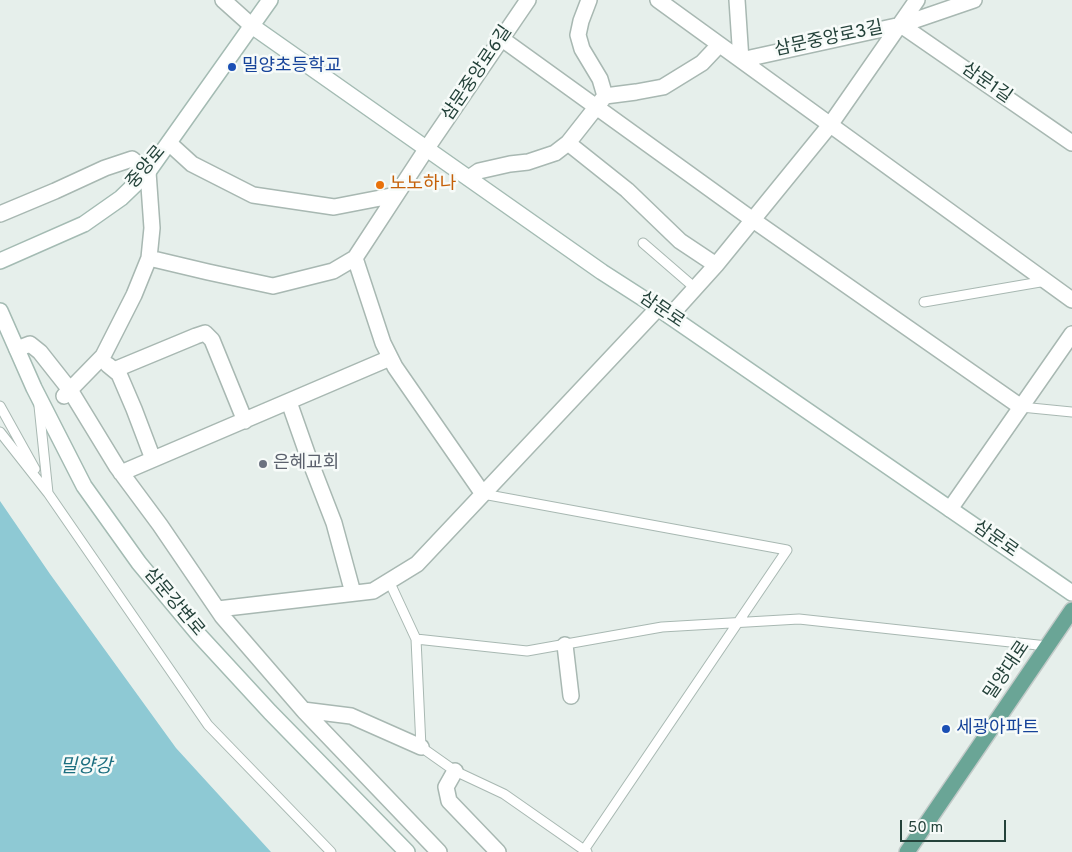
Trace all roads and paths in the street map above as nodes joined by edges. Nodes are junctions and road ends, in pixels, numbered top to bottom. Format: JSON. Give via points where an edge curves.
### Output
{"nodes":[{"id":1,"x":224,"y":0,"type":"edge"},
{"id":2,"x":270,"y":0,"type":"edge"},
{"id":3,"x":528,"y":0,"type":"edge"},
{"id":4,"x":589,"y":0,"type":"edge"},
{"id":5,"x":658,"y":0,"type":"edge"},
{"id":6,"x":737,"y":0,"type":"edge"},
{"id":7,"x":917,"y":0,"type":"edge"},
{"id":8,"x":974,"y":0,"type":"edge"},
{"id":9,"x":901,"y":25,"type":"junction"},
{"id":10,"x":252,"y":26,"type":"junction"},
{"id":11,"x":502,"y":39,"type":"junction"},
{"id":12,"x":719,"y":45,"type":"junction"},
{"id":13,"x":741,"y":60,"type":"junction"},
{"id":14,"x":600,"y":101,"type":"junction"},
{"id":15,"x":830,"y":125,"type":"junction"},
{"id":16,"x":169,"y":143,"type":"junction"},
{"id":17,"x":568,"y":143,"type":"junction"},
{"id":18,"x":1072,"y":143,"type":"edge"},
{"id":19,"x":427,"y":148,"type":"junction"},
{"id":20,"x":148,"y":172,"type":"junction"},
{"id":21,"x":469,"y":178,"type":"junction"},
{"id":22,"x":396,"y":195,"type":"junction"},
{"id":23,"x":0,"y":214,"type":"edge"},
{"id":24,"x":753,"y":220,"type":"junction"},
{"id":25,"x":643,"y":243,"type":"dead end"},
{"id":26,"x":148,"y":258,"type":"junction"},
{"id":27,"x":355,"y":258,"type":"junction"},
{"id":28,"x":0,"y":261,"type":"edge"},
{"id":29,"x":716,"y":265,"type":"junction"},
{"id":30,"x":1046,"y":281,"type":"junction"},
{"id":31,"x":695,"y":288,"type":"junction"},
{"id":32,"x":1072,"y":300,"type":"edge"},
{"id":33,"x":924,"y":302,"type":"dead end"},
{"id":34,"x":0,"y":311,"type":"edge"},
{"id":35,"x":664,"y":312,"type":"junction"},
{"id":36,"x":1072,"y":334,"type":"edge"},
{"id":37,"x":17,"y":350,"type":"junction"},
{"id":38,"x":390,"y":358,"type":"junction"},
{"id":39,"x":100,"y":360,"type":"junction"},
{"id":40,"x":114,"y":370,"type":"junction"},
{"id":41,"x":67,"y":394,"type":"junction"},
{"id":42,"x":38,"y":395,"type":"junction"},
{"id":43,"x":289,"y":402,"type":"junction"},
{"id":44,"x":0,"y":406,"type":"edge"},
{"id":45,"x":1021,"y":407,"type":"junction"},
{"id":46,"x":1072,"y":412,"type":"edge"},
{"id":47,"x":245,"y":421,"type":"junction"},
{"id":48,"x":0,"y":432,"type":"edge"},
{"id":49,"x":153,"y":459,"type":"junction"},
{"id":50,"x":121,"y":473,"type":"junction"},
{"id":51,"x":48,"y":493,"type":"junction"},
{"id":52,"x":483,"y":494,"type":"junction"},
{"id":53,"x":950,"y":509,"type":"junction"},
{"id":54,"x":389,"y":581,"type":"junction"},
{"id":55,"x":353,"y":593,"type":"junction"},
{"id":56,"x":1072,"y":593,"type":"edge"},
{"id":57,"x":218,"y":609,"type":"junction"},
{"id":58,"x":1072,"y":610,"type":"edge"},
{"id":59,"x":738,"y":622,"type":"junction"},
{"id":60,"x":416,"y":639,"type":"junction"},
{"id":61,"x":565,"y":645,"type":"junction"},
{"id":62,"x":1047,"y":646,"type":"junction"},
{"id":63,"x":571,"y":696,"type":"dead end"},
{"id":64,"x":303,"y":710,"type":"junction"},
{"id":65,"x":420,"y":747,"type":"junction"},
{"id":66,"x":455,"y":771,"type":"junction"},
{"id":67,"x":585,"y":851,"type":"edge"},
{"id":68,"x":331,"y":852,"type":"edge"},
{"id":69,"x":407,"y":852,"type":"edge"},
{"id":70,"x":439,"y":852,"type":"edge"},
{"id":71,"x":498,"y":852,"type":"edge"},
{"id":72,"x":907,"y":852,"type":"edge"}],
"edges":[{"from":1,"to":10,"type":"street"},
{"from":2,"to":10,"type":"street","name":"중앙로"},
{"from":3,"to":11,"type":"street","name":"삼문중앙로6길"},
{"from":4,"to":14,"type":"street","via":[[578,35],[582,49],[600,79]]},
{"from":5,"to":12,"type":"street"},
{"from":6,"to":13,"type":"street"},
{"from":7,"to":9,"type":"street"},
{"from":8,"to":9,"type":"street","name":"삼문중앙로3길"},
{"from":9,"to":13,"type":"street","name":"삼문중앙로3길"},
{"from":9,"to":15,"type":"street"},
{"from":9,"to":18,"type":"street","name":"삼문1길"},
{"from":10,"to":16,"type":"street","name":"중앙로"},
{"from":10,"to":19,"type":"street","name":"삼문로"},
{"from":11,"to":14,"type":"street"},
{"from":11,"to":19,"type":"street","name":"삼문중앙로6길"},
{"from":12,"to":13,"type":"street"},
{"from":12,"to":14,"type":"street","via":[[702,63],[663,87]]},
{"from":13,"to":15,"type":"street"},
{"from":14,"to":17,"type":"street"},
{"from":14,"to":24,"type":"street"},
{"from":15,"to":24,"type":"street"},
{"from":15,"to":30,"type":"street"},
{"from":16,"to":20,"type":"street","name":"중앙로"},
{"from":16,"to":22,"type":"street","via":[[192,164],[253,194],[334,207]]},
{"from":17,"to":21,"type":"street","via":[[555,153],[528,162],[479,171]]},
{"from":17,"to":29,"type":"street","via":[[627,190],[680,241]]},
{"from":19,"to":21,"type":"street","name":"삼문로"},
{"from":19,"to":22,"type":"street","name":"삼문중앙로6길"},
{"from":20,"to":23,"type":"street","via":[[132,160],[105,168]]},
{"from":20,"to":26,"type":"street","via":[[152,228]]},
{"from":20,"to":28,"type":"street","name":"중앙로","via":[[122,198],[84,224]]},
{"from":21,"to":35,"type":"street","name":"삼문로"},
{"from":22,"to":27,"type":"street","name":"삼문중앙로6길"},
{"from":24,"to":29,"type":"street"},
{"from":24,"to":45,"type":"street"},
{"from":25,"to":31,"type":"lane"},
{"from":26,"to":27,"type":"street","via":[[273,286],[333,271]]},
{"from":26,"to":39,"type":"street","via":[[134,295]]},
{"from":27,"to":38,"type":"street"},
{"from":29,"to":31,"type":"street"},
{"from":30,"to":32,"type":"street"},
{"from":30,"to":33,"type":"lane"},
{"from":31,"to":35,"type":"street"},
{"from":34,"to":37,"type":"street","name":"삼문강변로"},
{"from":35,"to":52,"type":"street"},
{"from":35,"to":53,"type":"street","name":"삼문로"},
{"from":36,"to":45,"type":"street"},
{"from":37,"to":41,"type":"street","via":[[30,344],[40,352]]},
{"from":37,"to":42,"type":"street","name":"삼문강변로"},
{"from":38,"to":43,"type":"street"},
{"from":38,"to":52,"type":"street"},
{"from":39,"to":40,"type":"street"},
{"from":39,"to":41,"type":"street"},
{"from":40,"to":47,"type":"street","via":[[205,333],[212,340]]},
{"from":40,"to":49,"type":"street","via":[[119,374],[134,408]]},
{"from":41,"to":50,"type":"street"},
{"from":42,"to":51,"type":"lane"},
{"from":42,"to":69,"type":"street","name":"삼문강변로","via":[[84,486],[139,562],[199,635]]},
{"from":43,"to":47,"type":"street"},
{"from":43,"to":55,"type":"street","via":[[334,523]]},
{"from":44,"to":51,"type":"lane"},
{"from":45,"to":46,"type":"lane"},
{"from":45,"to":53,"type":"street"},
{"from":47,"to":49,"type":"street"},
{"from":48,"to":51,"type":"lane"},
{"from":49,"to":50,"type":"street"},
{"from":50,"to":57,"type":"street"},
{"from":51,"to":68,"type":"lane","via":[[208,726]]},
{"from":52,"to":54,"type":"street","via":[[417,564]]},
{"from":52,"to":59,"type":"lane","via":[[787,550]]},
{"from":53,"to":56,"type":"street","name":"삼문로"},
{"from":54,"to":55,"type":"street","via":[[373,591]]},
{"from":54,"to":60,"type":"lane"},
{"from":55,"to":57,"type":"street"},
{"from":57,"to":64,"type":"street"},
{"from":58,"to":62,"type":"main road","name":"밀양대로"},
{"from":59,"to":61,"type":"lane","via":[[662,627]]},
{"from":59,"to":62,"type":"lane","via":[[799,619]]},
{"from":59,"to":67,"type":"lane"},
{"from":60,"to":61,"type":"lane","via":[[527,651]]},
{"from":60,"to":65,"type":"lane"},
{"from":61,"to":63,"type":"street"},
{"from":62,"to":72,"type":"main road","name":"밀양대로"},
{"from":64,"to":65,"type":"street","via":[[351,716]]},
{"from":64,"to":70,"type":"street"},
{"from":65,"to":66,"type":"lane"},
{"from":66,"to":67,"type":"lane","via":[[504,794]]},
{"from":66,"to":71,"type":"street","via":[[446,787],[449,801]]}]}
